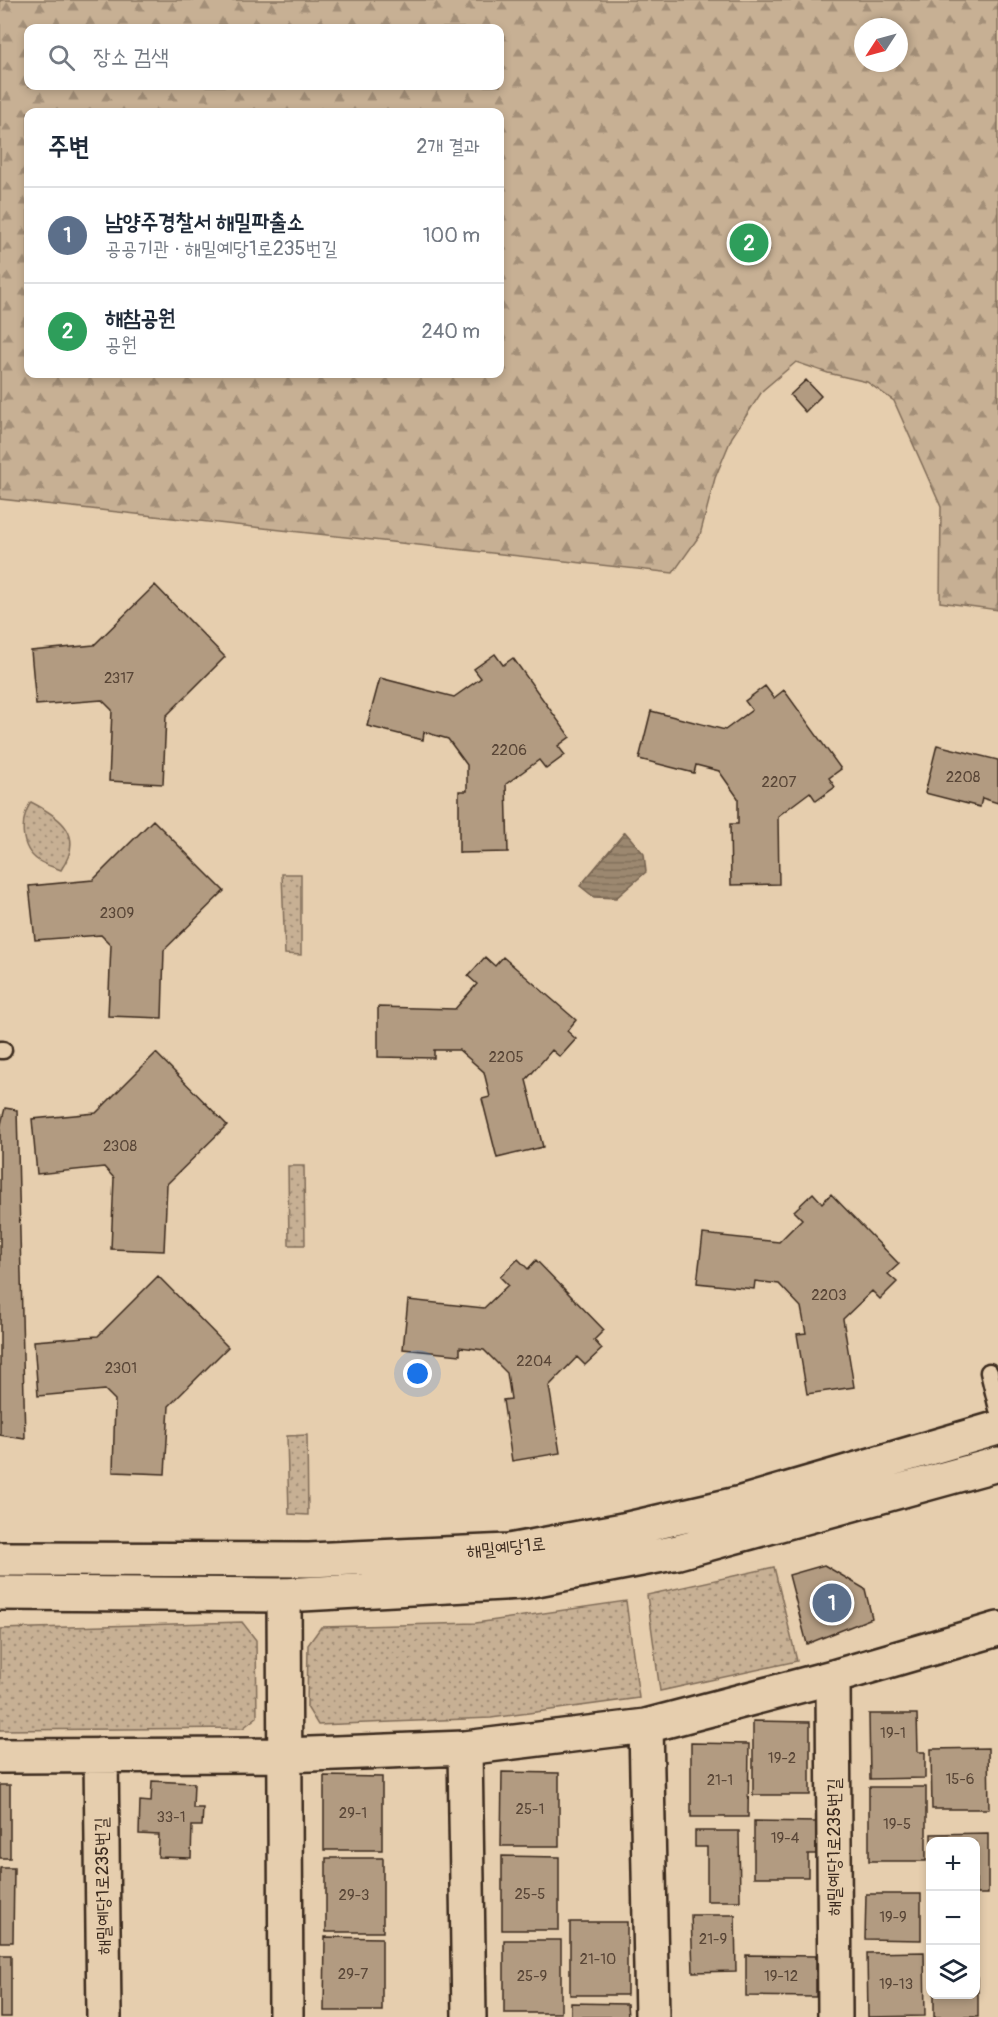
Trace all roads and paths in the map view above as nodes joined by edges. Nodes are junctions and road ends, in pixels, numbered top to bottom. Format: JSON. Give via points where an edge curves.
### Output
{"nodes":[{"id":1,"x":989,"y":1372,"type":"dead end"},
{"id":2,"x":998,"y":1409,"type":"edge"},
{"id":3,"x":998,"y":1428,"type":"edge"},
{"id":4,"x":998,"y":1464,"type":"edge"},
{"id":5,"x":0,"y":1559,"type":"edge"},
{"id":6,"x":0,"y":1593,"type":"edge"},
{"id":7,"x":284,"y":1595,"type":"junction"},
{"id":8,"x":998,"y":1629,"type":"edge"},
{"id":9,"x":833,"y":1677,"type":"junction"},
{"id":10,"x":646,"y":1726,"type":"junction"},
{"id":11,"x":465,"y":1748,"type":"junction"},
{"id":12,"x":101,"y":1755,"type":"junction"},
{"id":13,"x":285,"y":1755,"type":"junction"},
{"id":14,"x":0,"y":1756,"type":"edge"},
{"id":15,"x":104,"y":2017,"type":"edge"},
{"id":16,"x":286,"y":2017,"type":"edge"},
{"id":17,"x":468,"y":2017,"type":"edge"},
{"id":18,"x":652,"y":2017,"type":"edge"},
{"id":19,"x":835,"y":2017,"type":"edge"}],
"edges":[{"from":1,"to":2,"type":"lane"},
{"from":3,"to":5,"type":"street","name":"해밀예당1로","via":[[741,1503],[509,1551],[309,1560]]},
{"from":4,"to":7,"type":"street","name":"해밀예당1로","via":[[678,1552],[521,1582]]},
{"from":6,"to":7,"type":"street","name":"해밀예당1로"},
{"from":7,"to":13,"type":"street"},
{"from":8,"to":9,"type":"street"},
{"from":9,"to":10,"type":"street"},
{"from":9,"to":19,"type":"street","name":"해밀예당1로235번길"},
{"from":10,"to":11,"type":"street"},
{"from":10,"to":18,"type":"street"},
{"from":11,"to":13,"type":"street"},
{"from":11,"to":17,"type":"street"},
{"from":12,"to":13,"type":"street"},
{"from":12,"to":14,"type":"street"},
{"from":12,"to":15,"type":"street","name":"해밀예당1로235번길"},
{"from":13,"to":16,"type":"street"}]}
